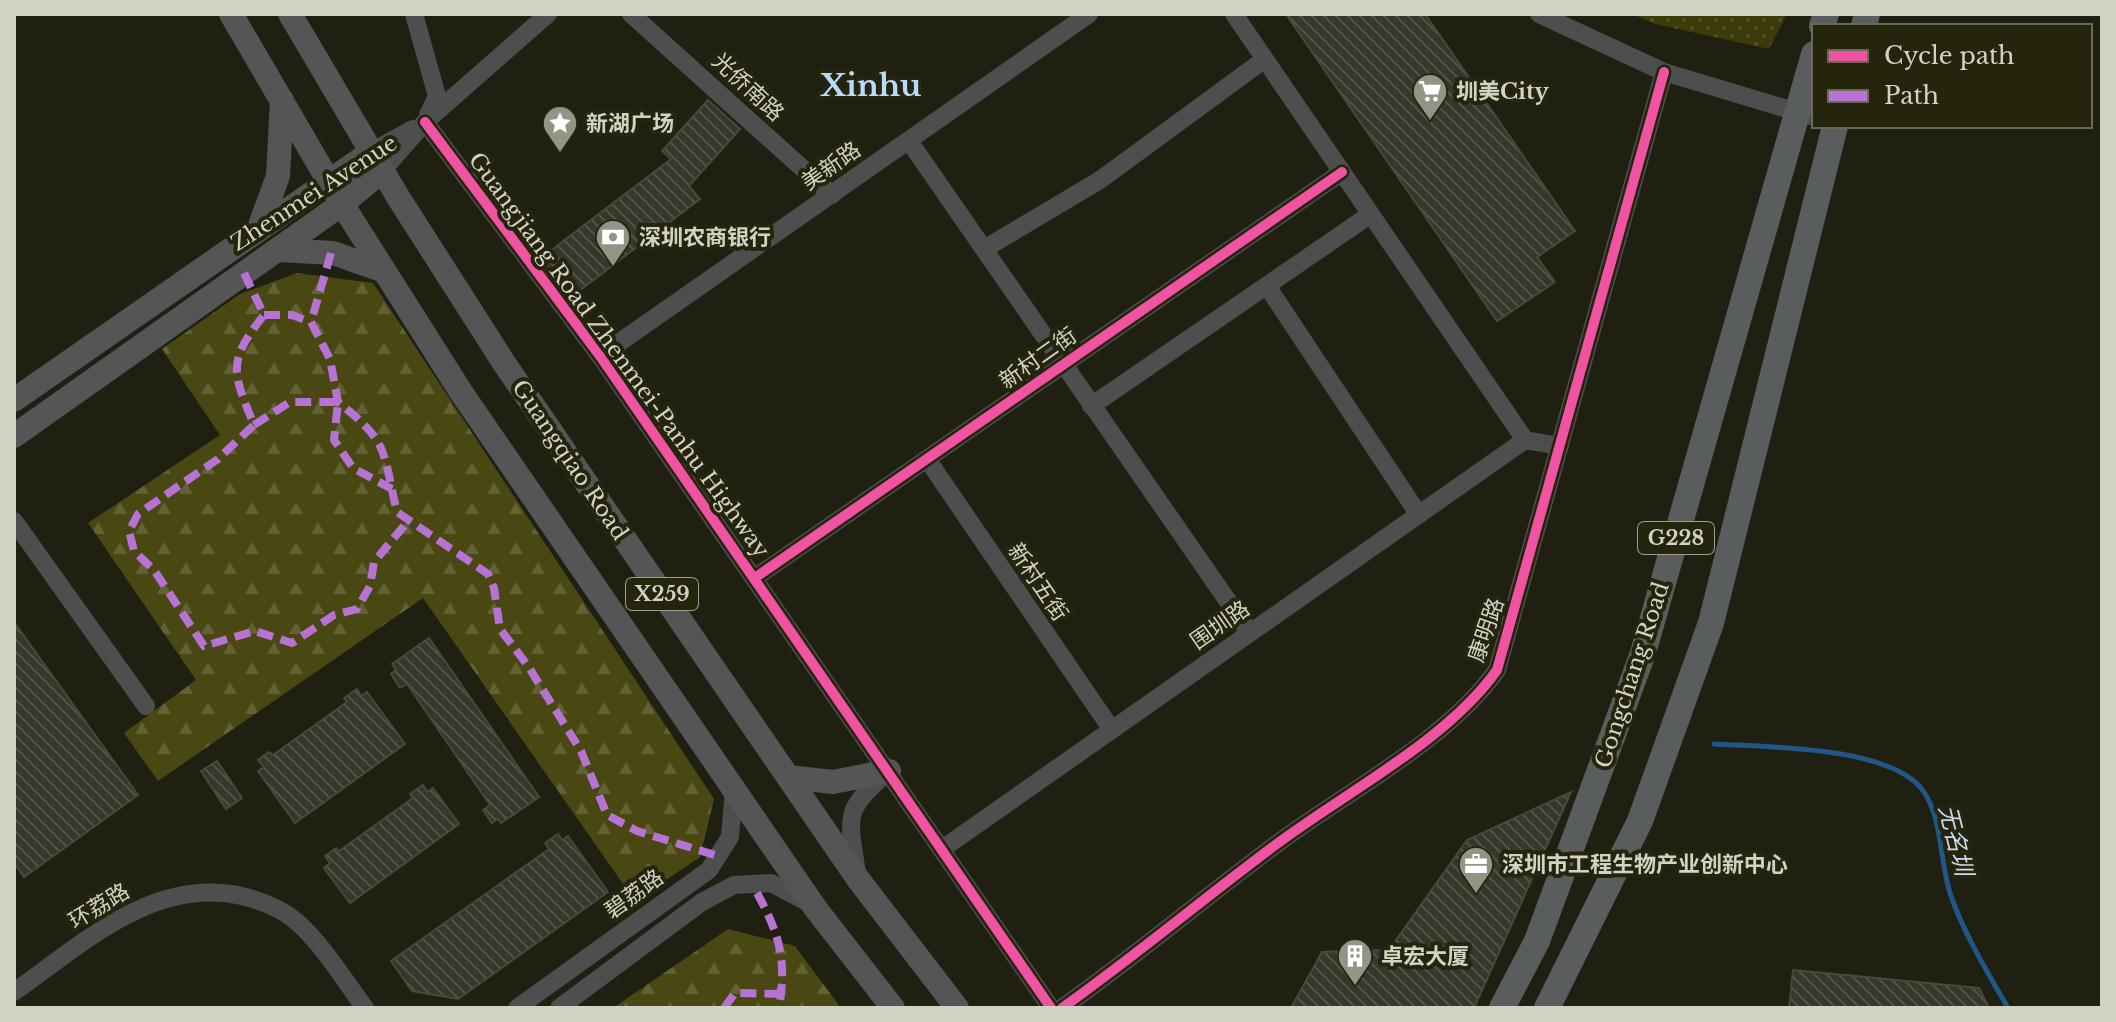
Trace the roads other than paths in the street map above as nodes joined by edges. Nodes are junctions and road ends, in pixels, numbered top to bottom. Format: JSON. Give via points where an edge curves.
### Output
{"nodes":[{"id":1,"x":231,"y":14,"type":"edge"},
{"id":2,"x":290,"y":14,"type":"edge"},
{"id":3,"x":414,"y":14,"type":"edge"},
{"id":4,"x":548,"y":14,"type":"edge"},
{"id":5,"x":631,"y":14,"type":"edge"},
{"id":6,"x":1089,"y":14,"type":"edge"},
{"id":7,"x":1234,"y":14,"type":"edge"},
{"id":8,"x":1539,"y":14,"type":"edge"},
{"id":9,"x":1265,"y":59,"type":"junction"},
{"id":10,"x":1812,"y":69,"type":"edge"},
{"id":11,"x":1664,"y":72,"type":"junction"},
{"id":12,"x":282,"y":100,"type":"junction"},
{"id":13,"x":1806,"y":114,"type":"edge"},
{"id":14,"x":425,"y":122,"type":"junction"},
{"id":15,"x":1835,"y":128,"type":"edge"},
{"id":16,"x":909,"y":141,"type":"junction"},
{"id":17,"x":377,"y":162,"type":"junction"},
{"id":18,"x":1342,"y":172,"type":"junction"},
{"id":19,"x":330,"y":183,"type":"junction"},
{"id":20,"x":832,"y":195,"type":"junction"},
{"id":21,"x":342,"y":204,"type":"junction"},
{"id":22,"x":1371,"y":214,"type":"junction"},
{"id":23,"x":259,"y":228,"type":"junction"},
{"id":24,"x":984,"y":249,"type":"junction"},
{"id":25,"x":277,"y":250,"type":"junction"},
{"id":26,"x":384,"y":271,"type":"junction"},
{"id":27,"x":1267,"y":286,"type":"junction"},
{"id":28,"x":600,"y":356,"type":"junction"},
{"id":29,"x":1064,"y":365,"type":"junction"},
{"id":30,"x":14,"y":400,"type":"edge"},
{"id":31,"x":1091,"y":406,"type":"junction"},
{"id":32,"x":14,"y":436,"type":"edge"},
{"id":33,"x":1525,"y":440,"type":"junction"},
{"id":34,"x":1560,"y":446,"type":"junction"},
{"id":35,"x":927,"y":459,"type":"junction"},
{"id":36,"x":1419,"y":515,"type":"junction"},
{"id":37,"x":14,"y":521,"type":"edge"},
{"id":38,"x":756,"y":577,"type":"junction"},
{"id":39,"x":1250,"y":633,"type":"junction"},
{"id":40,"x":146,"y":706,"type":"dead end"},
{"id":41,"x":1112,"y":730,"type":"junction"},
{"id":42,"x":889,"y":771,"type":"junction"},
{"id":43,"x":788,"y":777,"type":"junction"},
{"id":44,"x":734,"y":789,"type":"junction"},
{"id":45,"x":942,"y":849,"type":"junction"},
{"id":46,"x":858,"y":879,"type":"junction"},
{"id":47,"x":816,"y":909,"type":"junction"},
{"id":48,"x":14,"y":992,"type":"edge"},
{"id":49,"x":365,"y":1008,"type":"edge"},
{"id":50,"x":517,"y":1008,"type":"edge"},
{"id":51,"x":559,"y":1008,"type":"edge"},
{"id":52,"x":893,"y":1008,"type":"edge"},
{"id":53,"x":957,"y":1008,"type":"edge"},
{"id":54,"x":1051,"y":1008,"type":"edge"},
{"id":55,"x":1062,"y":1008,"type":"edge"},
{"id":56,"x":1502,"y":1008,"type":"edge"},
{"id":57,"x":1547,"y":1008,"type":"edge"}],
"edges":[{"from":1,"to":12,"type":"main road","number":"X259"},
{"from":2,"to":17,"type":"main road","name":"Guangqiao Road","number":"X259"},
{"from":3,"to":14,"type":"street","via":[[437,96]]},
{"from":4,"to":14,"type":"street","name":"Zhenmei Avenue"},
{"from":5,"to":20,"type":"street","name":"光侨南路"},
{"from":6,"to":16,"type":"street","name":"美新路"},
{"from":7,"to":9,"type":"street"},
{"from":8,"to":11,"type":"street"},
{"from":9,"to":18,"type":"street"},
{"from":9,"to":24,"type":"street","via":[[1100,180]]},
{"from":10,"to":13,"type":"highway","name":"Gongchang Road","number":"G228"},
{"from":11,"to":13,"type":"street"},
{"from":11,"to":34,"type":"street","name":"康明路"},
{"from":12,"to":19,"type":"main road","number":"X259"},
{"from":12,"to":23,"type":"main road","via":[[278,176]]},
{"from":13,"to":56,"type":"highway","name":"Gongchang Road","number":"G228","via":[[1643,653],[1537,941]]},
{"from":14,"to":17,"type":"street","name":"Zhenmei Avenue"},
{"from":14,"to":28,"type":"street","name":"Guangjiang Road Zhenmei-Panhu Highway"},
{"from":15,"to":57,"type":"highway","number":"G228","via":[[1711,623],[1640,821]]},
{"from":16,"to":20,"type":"street","name":"美新路"},
{"from":16,"to":24,"type":"street"},
{"from":17,"to":19,"type":"main road","name":"Zhenmei Avenue"},
{"from":17,"to":21,"type":"main road","name":"Zhenmei Avenue"},
{"from":17,"to":43,"type":"main road","name":"Guangqiao Road","number":"X259","via":[[504,363]]},
{"from":18,"to":22,"type":"street"},
{"from":18,"to":29,"type":"street","name":"新村二街"},
{"from":19,"to":21,"type":"main road","number":"X259"},
{"from":19,"to":23,"type":"main road","name":"Zhenmei Avenue"},
{"from":20,"to":28,"type":"street","name":"美新路"},
{"from":21,"to":25,"type":"main road","name":"Zhenmei Avenue"},
{"from":21,"to":26,"type":"main road","number":"X259"},
{"from":22,"to":27,"type":"street"},
{"from":22,"to":33,"type":"street"},
{"from":23,"to":30,"type":"main road","name":"Zhenmei Avenue"},
{"from":24,"to":29,"type":"street"},
{"from":25,"to":26,"type":"main road","via":[[333,253]]},
{"from":25,"to":32,"type":"main road","name":"Zhenmei Avenue"},
{"from":26,"to":44,"type":"main road","number":"X259"},
{"from":27,"to":31,"type":"street"},
{"from":27,"to":36,"type":"street"},
{"from":28,"to":38,"type":"street","name":"Guangjiang Road Zhenmei-Panhu Highway"},
{"from":29,"to":31,"type":"street"},
{"from":29,"to":35,"type":"street","name":"新村二街"},
{"from":31,"to":39,"type":"street"},
{"from":33,"to":34,"type":"street"},
{"from":33,"to":36,"type":"street","name":"围圳路"},
{"from":34,"to":55,"type":"street","name":"康明路","via":[[1504,650],[1480,694]]},
{"from":35,"to":38,"type":"street","name":"新村二街"},
{"from":35,"to":41,"type":"street","name":"新村五街"},
{"from":36,"to":39,"type":"street","name":"围圳路"},
{"from":37,"to":40,"type":"street"},
{"from":38,"to":42,"type":"street","name":"Guangjiang Road Zhenmei-Panhu Highway"},
{"from":39,"to":41,"type":"street","name":"围圳路"},
{"from":41,"to":45,"type":"street","name":"围圳路"},
{"from":42,"to":43,"type":"main road","via":[[833,782]]},
{"from":42,"to":45,"type":"street","name":"Guangjiang Road Zhenmei-Panhu Highway"},
{"from":42,"to":46,"type":"street","via":[[853,804],[849,826]]},
{"from":43,"to":46,"type":"main road","name":"Guangqiao Road","number":"X259"},
{"from":44,"to":47,"type":"main road","number":"X259"},
{"from":44,"to":50,"type":"street","name":"碧荔路","via":[[730,837],[709,870]]},
{"from":45,"to":54,"type":"street","name":"Guangjiang Road Zhenmei-Panhu Highway"},
{"from":46,"to":53,"type":"main road","name":"Guangqiao Road","number":"X259"},
{"from":47,"to":51,"type":"street","via":[[771,883],[734,885],[702,902]]},
{"from":47,"to":52,"type":"main road","number":"X259"},
{"from":48,"to":49,"type":"street","name":"环荔路","via":[[137,909],[161,899],[213,892],[257,900],[296,921]]}]}
